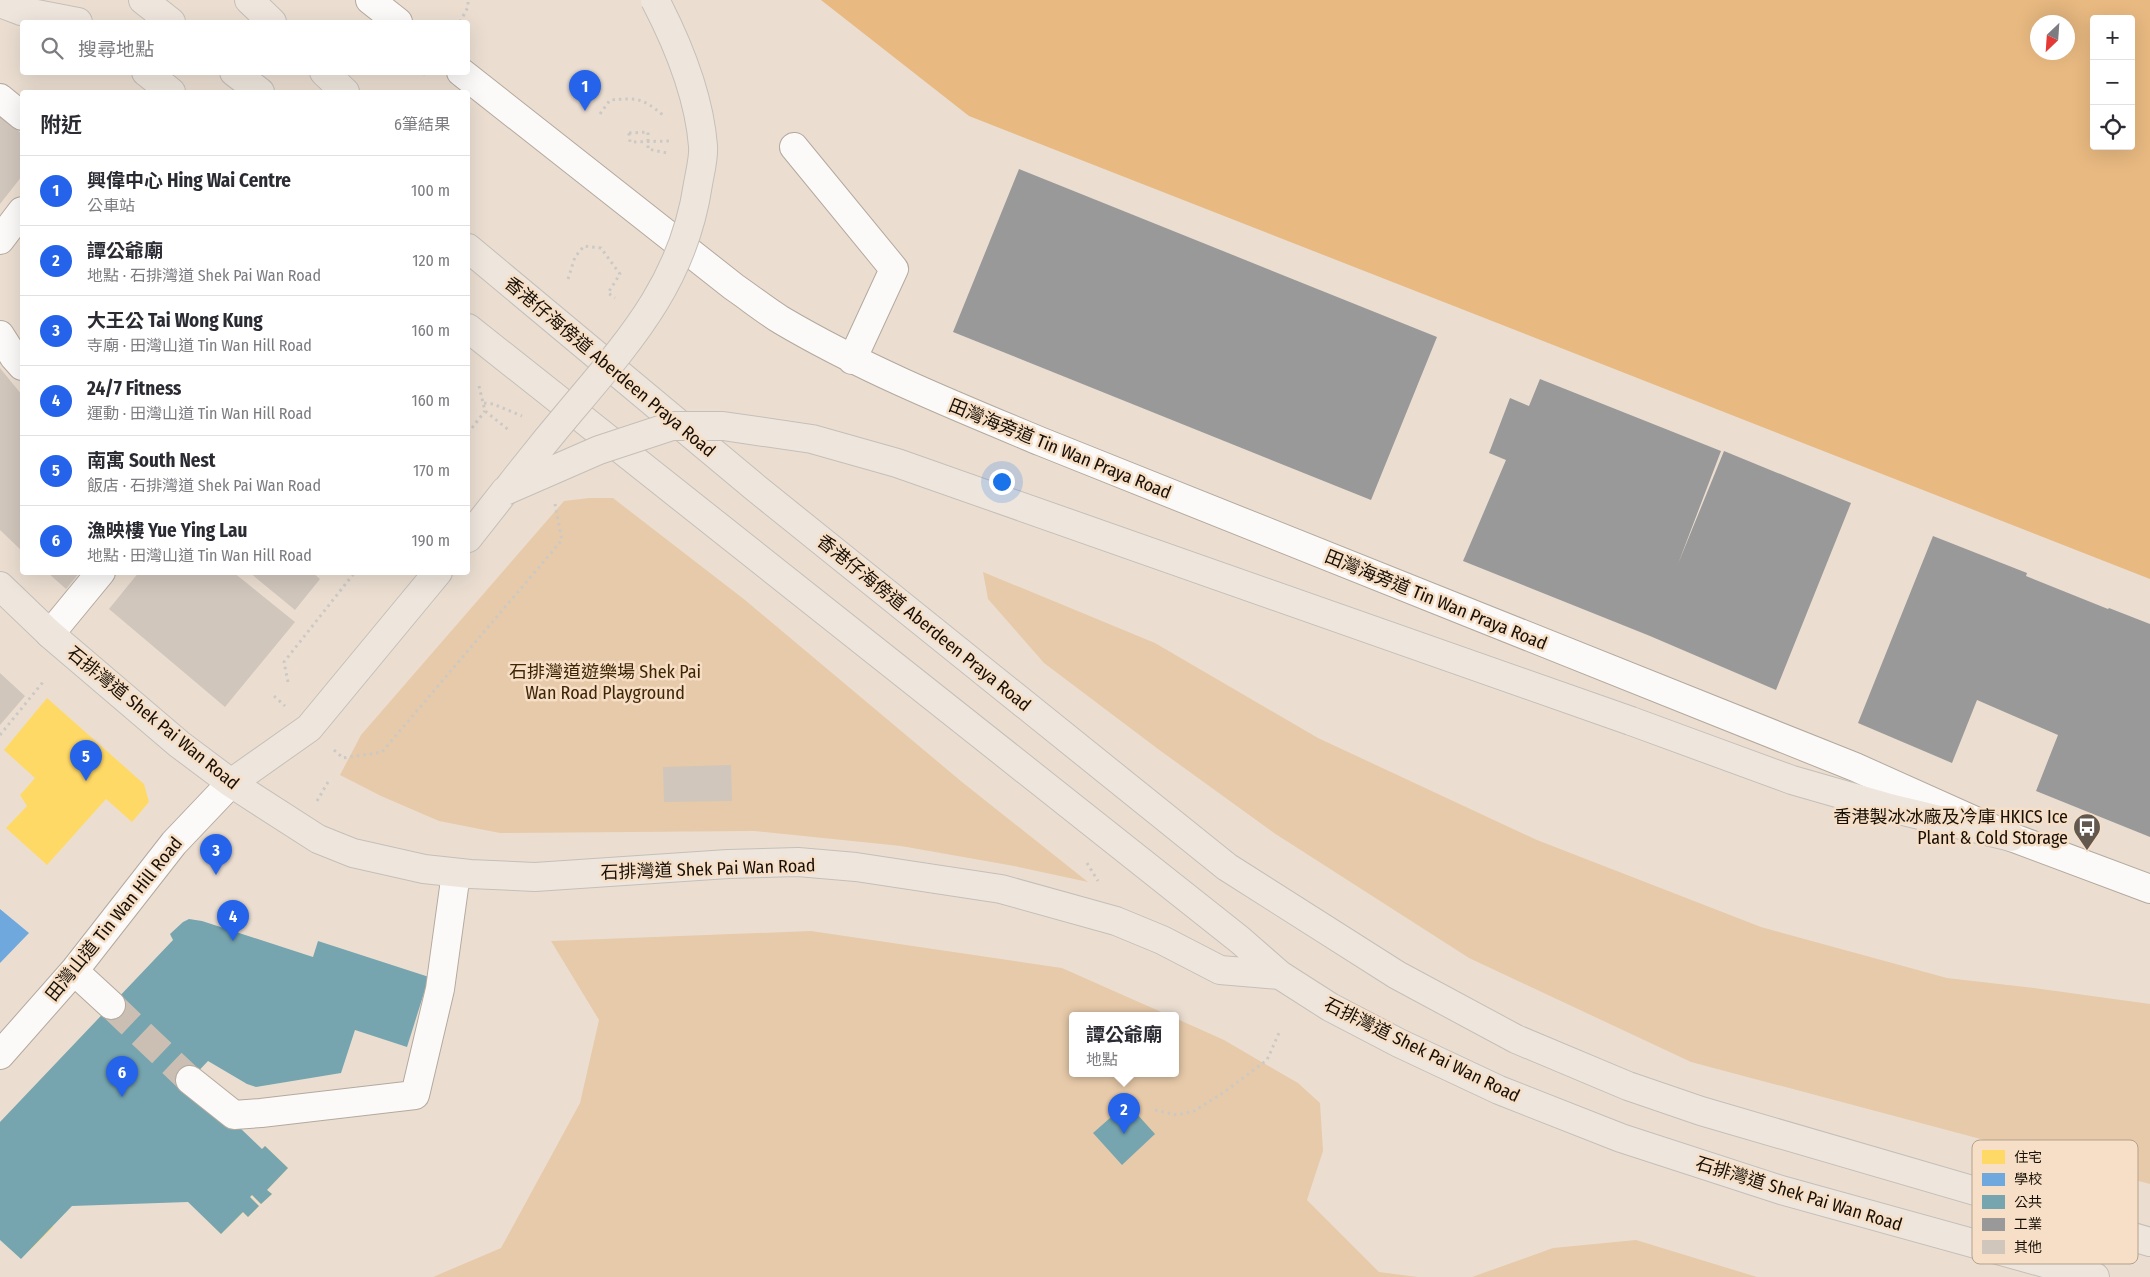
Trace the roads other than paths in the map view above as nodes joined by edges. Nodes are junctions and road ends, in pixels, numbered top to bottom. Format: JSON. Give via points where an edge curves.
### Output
{"nodes":[{"id":1,"x":59,"y":0,"type":"edge"},
{"id":2,"x":143,"y":0,"type":"edge"},
{"id":3,"x":249,"y":0,"type":"edge"},
{"id":4,"x":370,"y":0,"type":"edge"},
{"id":5,"x":655,"y":0,"type":"edge"},
{"id":6,"x":0,"y":3,"type":"edge"},
{"id":7,"x":67,"y":20,"type":"edge"},
{"id":8,"x":81,"y":20,"type":"edge"},
{"id":9,"x":168,"y":20,"type":"edge"},
{"id":10,"x":270,"y":20,"type":"edge"},
{"id":11,"x":395,"y":20,"type":"edge"},
{"id":12,"x":150,"y":75,"type":"edge"},
{"id":13,"x":238,"y":75,"type":"edge"},
{"id":14,"x":327,"y":75,"type":"edge"},
{"id":15,"x":465,"y":75,"type":"edge"},
{"id":16,"x":168,"y":90,"type":"edge"},
{"id":17,"x":257,"y":90,"type":"edge"},
{"id":18,"x":342,"y":90,"type":"edge"},
{"id":19,"x":0,"y":98,"type":"edge"},
{"id":20,"x":20,"y":114,"type":"edge"},
{"id":21,"x":794,"y":147,"type":"dead end"},
{"id":22,"x":20,"y":214,"type":"edge"},
{"id":23,"x":0,"y":240,"type":"edge"},
{"id":24,"x":470,"y":250,"type":"edge"},
{"id":25,"x":470,"y":330,"type":"edge"},
{"id":26,"x":0,"y":335,"type":"edge"},
{"id":27,"x":852,"y":360,"type":"junction"},
{"id":28,"x":20,"y":363,"type":"edge"},
{"id":29,"x":505,"y":491,"type":"junction"},
{"id":30,"x":470,"y":535,"type":"edge"},
{"id":31,"x":99,"y":575,"type":"edge"},
{"id":32,"x":436,"y":575,"type":"edge"},
{"id":33,"x":0,"y":586,"type":"edge"},
{"id":34,"x":50,"y":634,"type":"junction"},
{"id":35,"x":231,"y":783,"type":"junction"},
{"id":36,"x":2011,"y":837,"type":"junction"},
{"id":37,"x":456,"y":873,"type":"junction"},
{"id":38,"x":2150,"y":889,"type":"edge"},
{"id":39,"x":74,"y":972,"type":"junction"},
{"id":40,"x":1280,"y":975,"type":"junction"},
{"id":41,"x":111,"y":1005,"type":"tunnel mouth"},
{"id":42,"x":0,"y":1055,"type":"edge"},
{"id":43,"x":190,"y":1080,"type":"tunnel mouth"},
{"id":44,"x":1972,"y":1190,"type":"edge"},
{"id":45,"x":2138,"y":1238,"type":"edge"},
{"id":46,"x":2150,"y":1242,"type":"edge"},
{"id":47,"x":1972,"y":1243,"type":"edge"},
{"id":48,"x":2048,"y":1264,"type":"edge"},
{"id":49,"x":2095,"y":1277,"type":"edge"}],
"edges":[{"from":1,"to":8,"type":"main road"},
{"from":2,"to":9,"type":"main road"},
{"from":3,"to":10,"type":"main road"},
{"from":4,"to":11,"type":"street"},
{"from":5,"to":29,"type":"main road","bridge":true,"via":[[672,34],[697,102],[703,148],[695,205],[677,262],[651,310]]},
{"from":6,"to":7,"type":"main road","via":[[20,11]]},
{"from":12,"to":16,"type":"main road"},
{"from":13,"to":17,"type":"main road"},
{"from":14,"to":18,"type":"main road"},
{"from":15,"to":27,"type":"street","name":"田灣海旁道 Tin Wan Praya Road","via":[[734,287],[779,319]]},
{"from":19,"to":20,"type":"street"},
{"from":21,"to":27,"type":"street","via":[[894,269]]},
{"from":22,"to":23,"type":"street"},
{"from":24,"to":44,"type":"main road","name":"香港仔海傍道 Aberdeen Praya Road","via":[[764,496],[1227,867],[1397,975],[1516,1039],[1628,1086]]},
{"from":25,"to":40,"type":"main road"},
{"from":26,"to":28,"type":"street"},
{"from":27,"to":36,"type":"street","name":"田灣海旁道 Tin Wan Praya Road","via":[[1042,442],[1855,767]]},
{"from":29,"to":30,"type":"main road"},
{"from":29,"to":36,"type":"main road","bridge":true,"via":[[599,450],[672,426],[723,426],[812,439],[906,466],[1792,780]]},
{"from":31,"to":34,"type":"street"},
{"from":32,"to":35,"type":"main road","name":"田灣山道 Tin Wan Hill Road","via":[[309,728]]},
{"from":33,"to":34,"type":"main road","name":"石排灣道 Shek Pai Wan Road"},
{"from":34,"to":35,"type":"main road","name":"石排灣道 Shek Pai Wan Road","via":[[179,744]]},
{"from":35,"to":37,"type":"main road","name":"石排灣道 Shek Pai Wan Road","via":[[318,839],[353,853]]},
{"from":35,"to":39,"type":"street","name":"田灣山道 Tin Wan Hill Road","via":[[174,843]]},
{"from":36,"to":38,"type":"street","name":"田灣海旁道 Tin Wan Praya Road"},
{"from":37,"to":40,"type":"main road","name":"石排灣道 Shek Pai Wan Road","via":[[535,877],[798,862],[856,867],[1001,889],[1116,921],[1220,970]]},
{"from":37,"to":43,"type":"street","via":[[440,989],[415,1094],[234,1115]]},
{"from":39,"to":41,"type":"street"},
{"from":39,"to":42,"type":"street","name":"田灣山道 Tin Wan Hill Road"},
{"from":40,"to":47,"type":"main road","name":"石排灣道 Shek Pai Wan Road","via":[[1399,1043],[1499,1090],[1621,1138],[1781,1190]]},
{"from":45,"to":46,"type":"main road","name":"香港仔海傍道 Aberdeen Praya Road"},
{"from":48,"to":49,"type":"main road","name":"石排灣道 Shek Pai Wan Road"}]}
